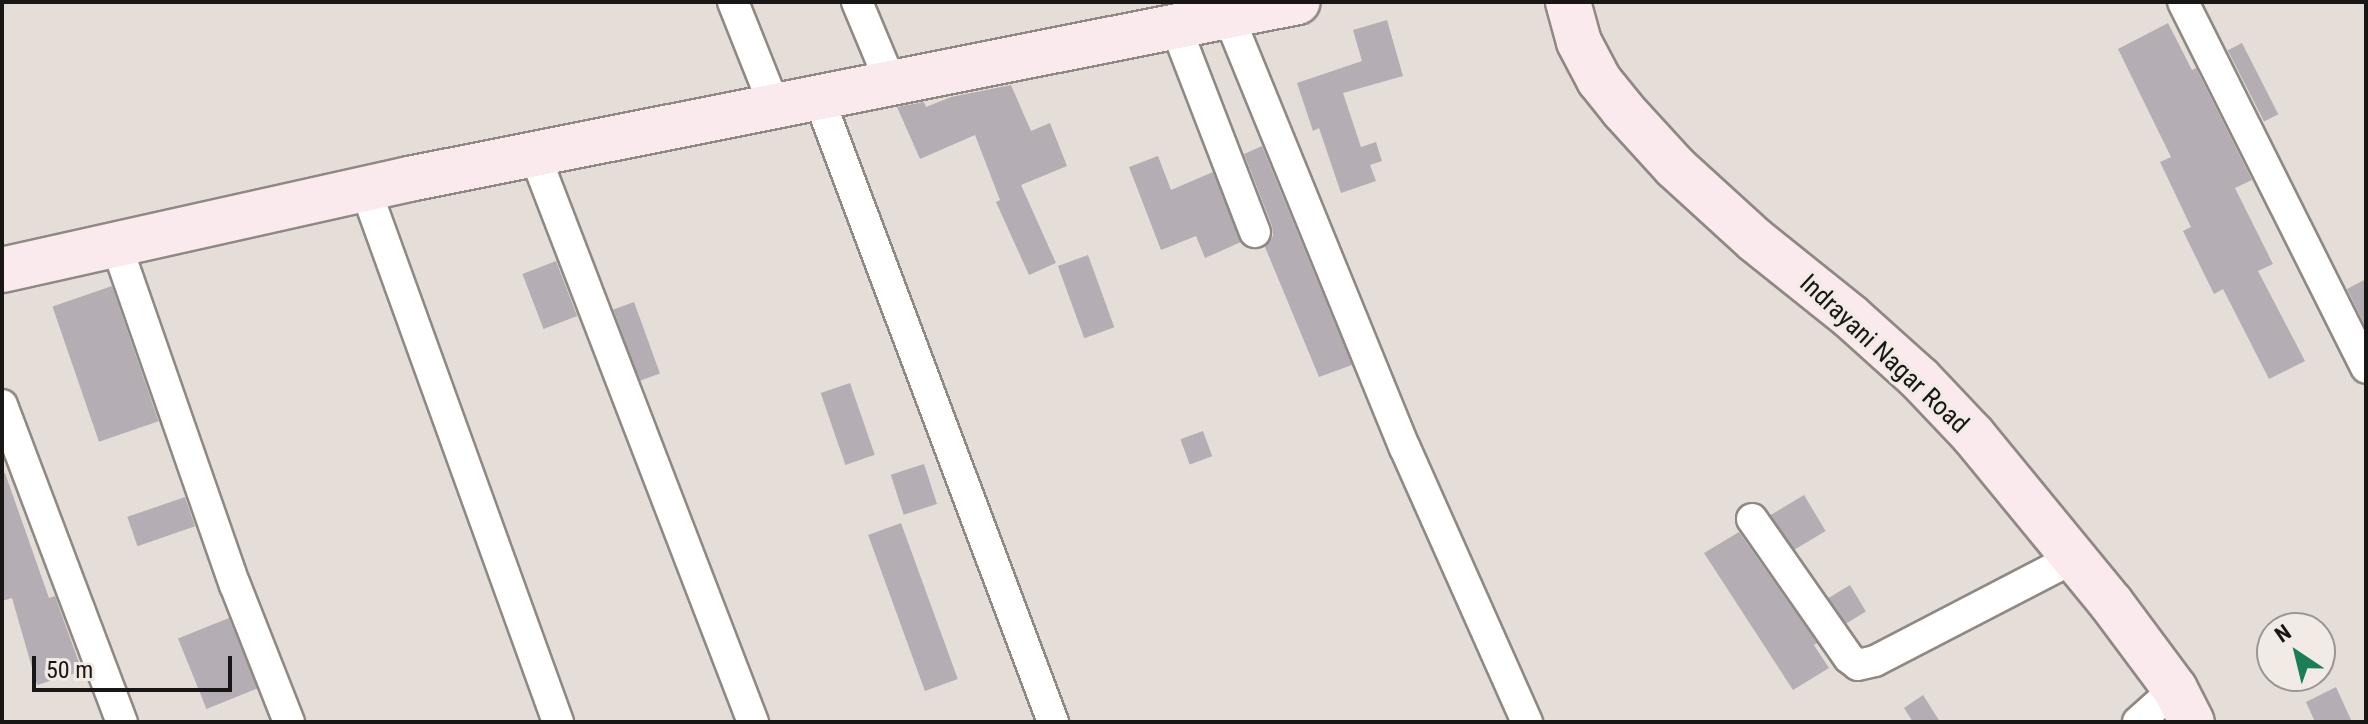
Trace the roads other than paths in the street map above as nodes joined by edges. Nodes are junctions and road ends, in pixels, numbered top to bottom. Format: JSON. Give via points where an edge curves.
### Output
{"nodes":[{"id":1,"x":733,"y":2,"type":"edge"},
{"id":2,"x":857,"y":2,"type":"edge"},
{"id":3,"x":1298,"y":2,"type":"edge"},
{"id":4,"x":1568,"y":2,"type":"edge"},
{"id":5,"x":2183,"y":2,"type":"edge"},
{"id":6,"x":1228,"y":15,"type":"junction"},
{"id":7,"x":1175,"y":25,"type":"junction"},
{"id":8,"x":890,"y":81,"type":"junction"},
{"id":9,"x":818,"y":96,"type":"junction"},
{"id":10,"x":774,"y":105,"type":"junction"},
{"id":11,"x":534,"y":153,"type":"junction"},
{"id":12,"x":365,"y":188,"type":"junction"},
{"id":13,"x":1255,"y":232,"type":"dead end"},
{"id":14,"x":116,"y":244,"type":"junction"},
{"id":15,"x":2,"y":270,"type":"edge"},
{"id":16,"x":2366,"y":368,"type":"edge"},
{"id":17,"x":2,"y":405,"type":"edge"},
{"id":18,"x":1752,"y":519,"type":"dead end"},
{"id":19,"x":2074,"y":558,"type":"junction"},
{"id":20,"x":2183,"y":706,"type":"edge"},
{"id":21,"x":122,"y":722,"type":"edge"},
{"id":22,"x":289,"y":722,"type":"edge"},
{"id":23,"x":558,"y":722,"type":"edge"},
{"id":24,"x":753,"y":722,"type":"edge"},
{"id":25,"x":1053,"y":722,"type":"edge"},
{"id":26,"x":1527,"y":722,"type":"edge"},
{"id":27,"x":2138,"y":722,"type":"edge"}],
"edges":[{"from":1,"to":10,"type":"street"},
{"from":2,"to":8,"type":"street"},
{"from":3,"to":6,"type":"main road"},
{"from":4,"to":19,"type":"main road","name":"Indrayani Nagar Road","via":[[1579,42],[1599,80],[1654,144],[1755,240],[1919,378]]},
{"from":5,"to":16,"type":"street"},
{"from":6,"to":7,"type":"main road"},
{"from":6,"to":26,"type":"street","via":[[1405,448]]},
{"from":7,"to":8,"type":"main road"},
{"from":7,"to":13,"type":"street"},
{"from":8,"to":9,"type":"main road"},
{"from":9,"to":10,"type":"main road"},
{"from":9,"to":25,"type":"street"},
{"from":10,"to":11,"type":"main road"},
{"from":11,"to":12,"type":"main road"},
{"from":11,"to":24,"type":"street"},
{"from":12,"to":14,"type":"main road"},
{"from":12,"to":23,"type":"street"},
{"from":14,"to":15,"type":"main road"},
{"from":14,"to":22,"type":"street","via":[[235,585]]},
{"from":17,"to":21,"type":"street"},
{"from":18,"to":19,"type":"street","via":[[1858,665]]},
{"from":19,"to":20,"type":"main road","name":"Indrayani Nagar Road"},
{"from":20,"to":27,"type":"street"}]}
